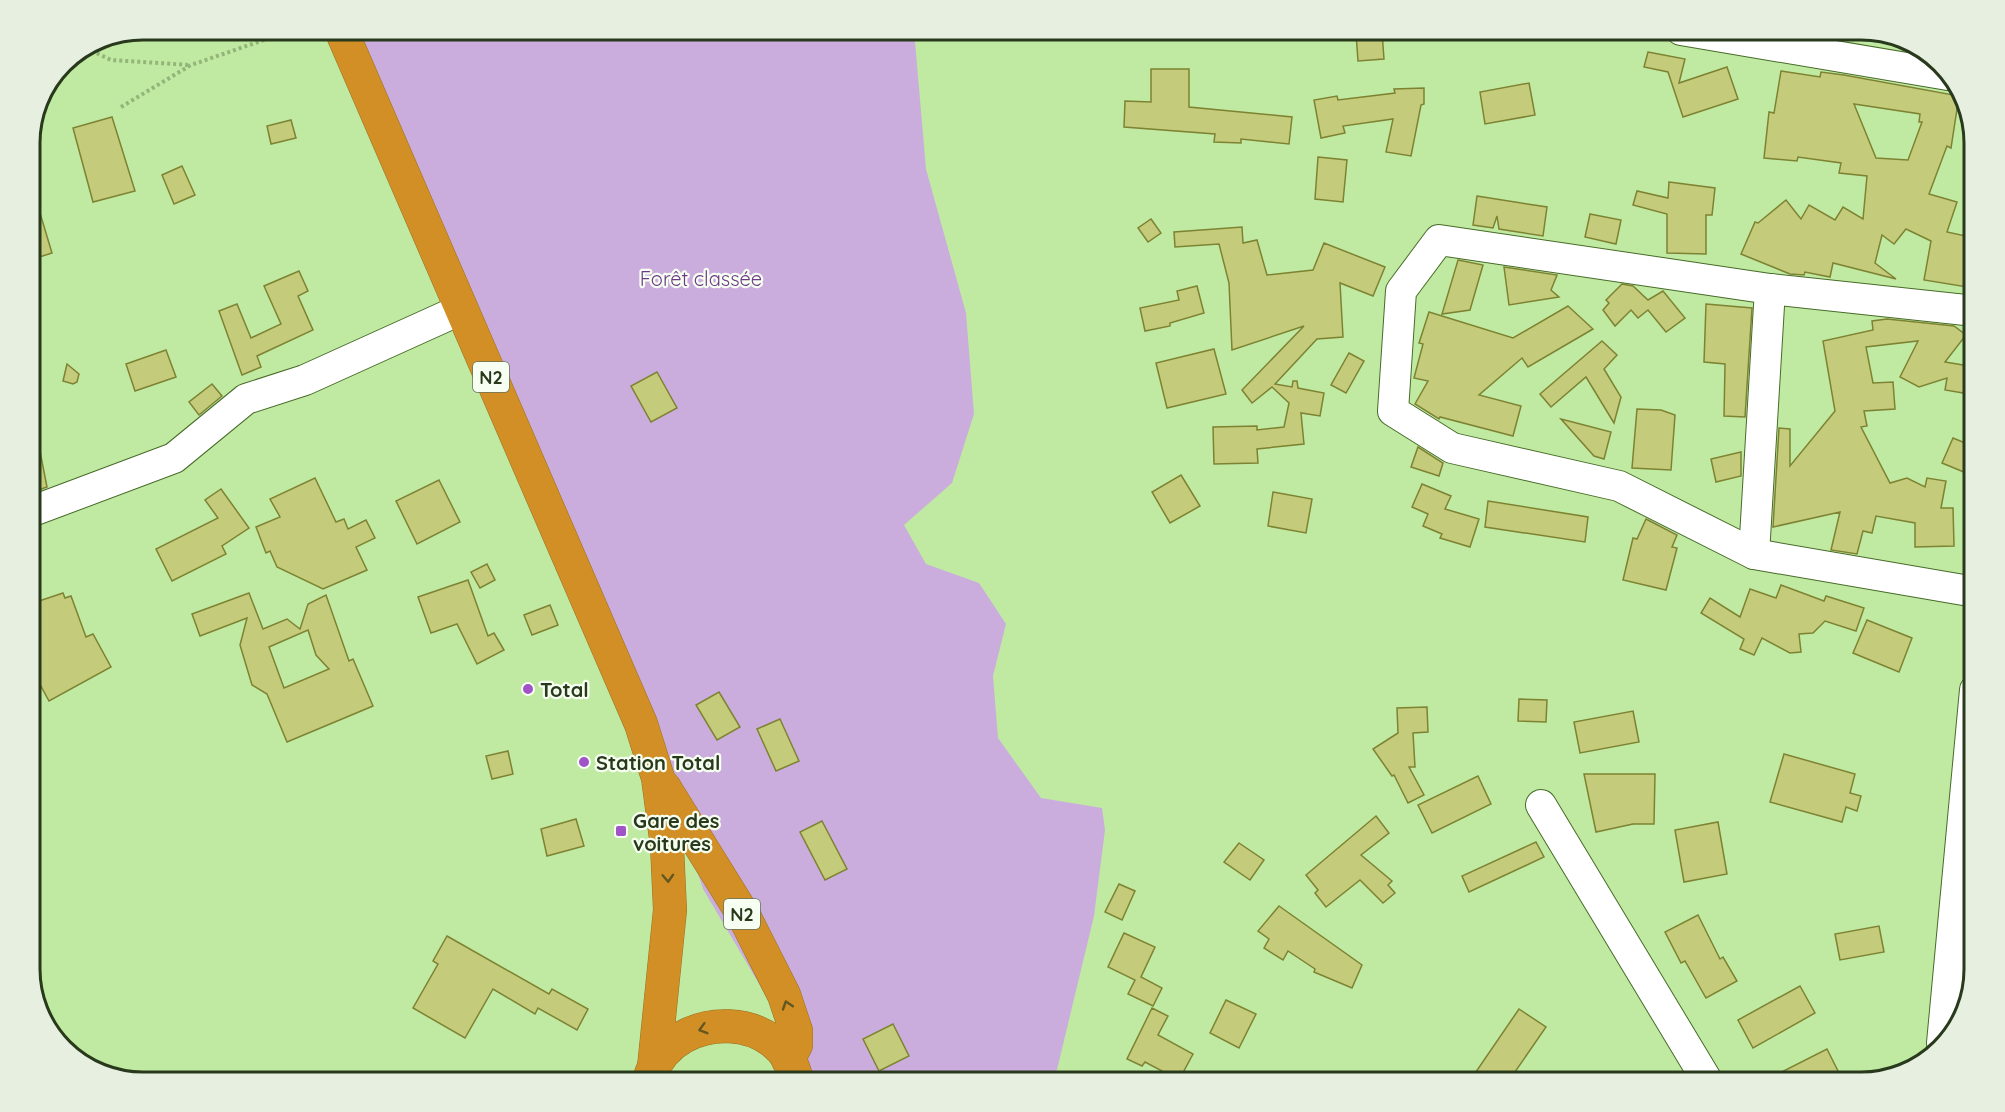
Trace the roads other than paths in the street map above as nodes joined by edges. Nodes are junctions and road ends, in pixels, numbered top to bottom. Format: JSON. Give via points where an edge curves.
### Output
{"nodes":[{"id":1,"x":345,"y":40,"type":"edge"},
{"id":2,"x":1784,"y":40,"type":"edge"},
{"id":3,"x":1935,"y":72,"type":"edge"},
{"id":4,"x":1770,"y":289,"type":"junction"},
{"id":5,"x":462,"y":309,"type":"junction"},
{"id":6,"x":1964,"y":310,"type":"edge"},
{"id":7,"x":41,"y":508,"type":"edge"},
{"id":8,"x":1754,"y":554,"type":"junction"},
{"id":9,"x":1964,"y":590,"type":"edge"},
{"id":10,"x":658,"y":778,"type":"junction"},
{"id":11,"x":1541,"y":806,"type":"dead end"},
{"id":12,"x":1964,"y":822,"type":"edge"},
{"id":13,"x":1943,"y":1031,"type":"edge"},
{"id":14,"x":651,"y":1072,"type":"edge"},
{"id":15,"x":653,"y":1072,"type":"edge"},
{"id":16,"x":795,"y":1072,"type":"edge"},
{"id":17,"x":797,"y":1072,"type":"edge"},
{"id":18,"x":1702,"y":1072,"type":"edge"}],
"edges":[{"from":1,"to":5,"type":"highway","number":"N2"},
{"from":2,"to":3,"type":"street"},
{"from":4,"to":6,"type":"street"},
{"from":4,"to":8,"type":"street"},
{"from":4,"to":8,"type":"street","via":[[1439,240],[1401,291],[1393,411],[1452,448],[1619,486]]},
{"from":5,"to":7,"type":"street","via":[[305,381],[246,399],[174,458]]},
{"from":5,"to":10,"type":"highway","number":"N2","via":[[642,724]]},
{"from":8,"to":9,"type":"street"},
{"from":10,"to":14,"type":"highway","number":"N2","one_way":true,"via":[[670,910]]},
{"from":17,"to":10,"type":"highway","number":"N2","one_way":true,"via":[[796,1031],[784,995],[744,916]]},
{"from":11,"to":18,"type":"street"},
{"from":12,"to":13,"type":"street"},
{"from":16,"to":15,"type":"highway","one_way":true,"via":[[773,1043],[753,1031],[731,1025],[707,1026],[686,1034],[667,1048]]}]}
